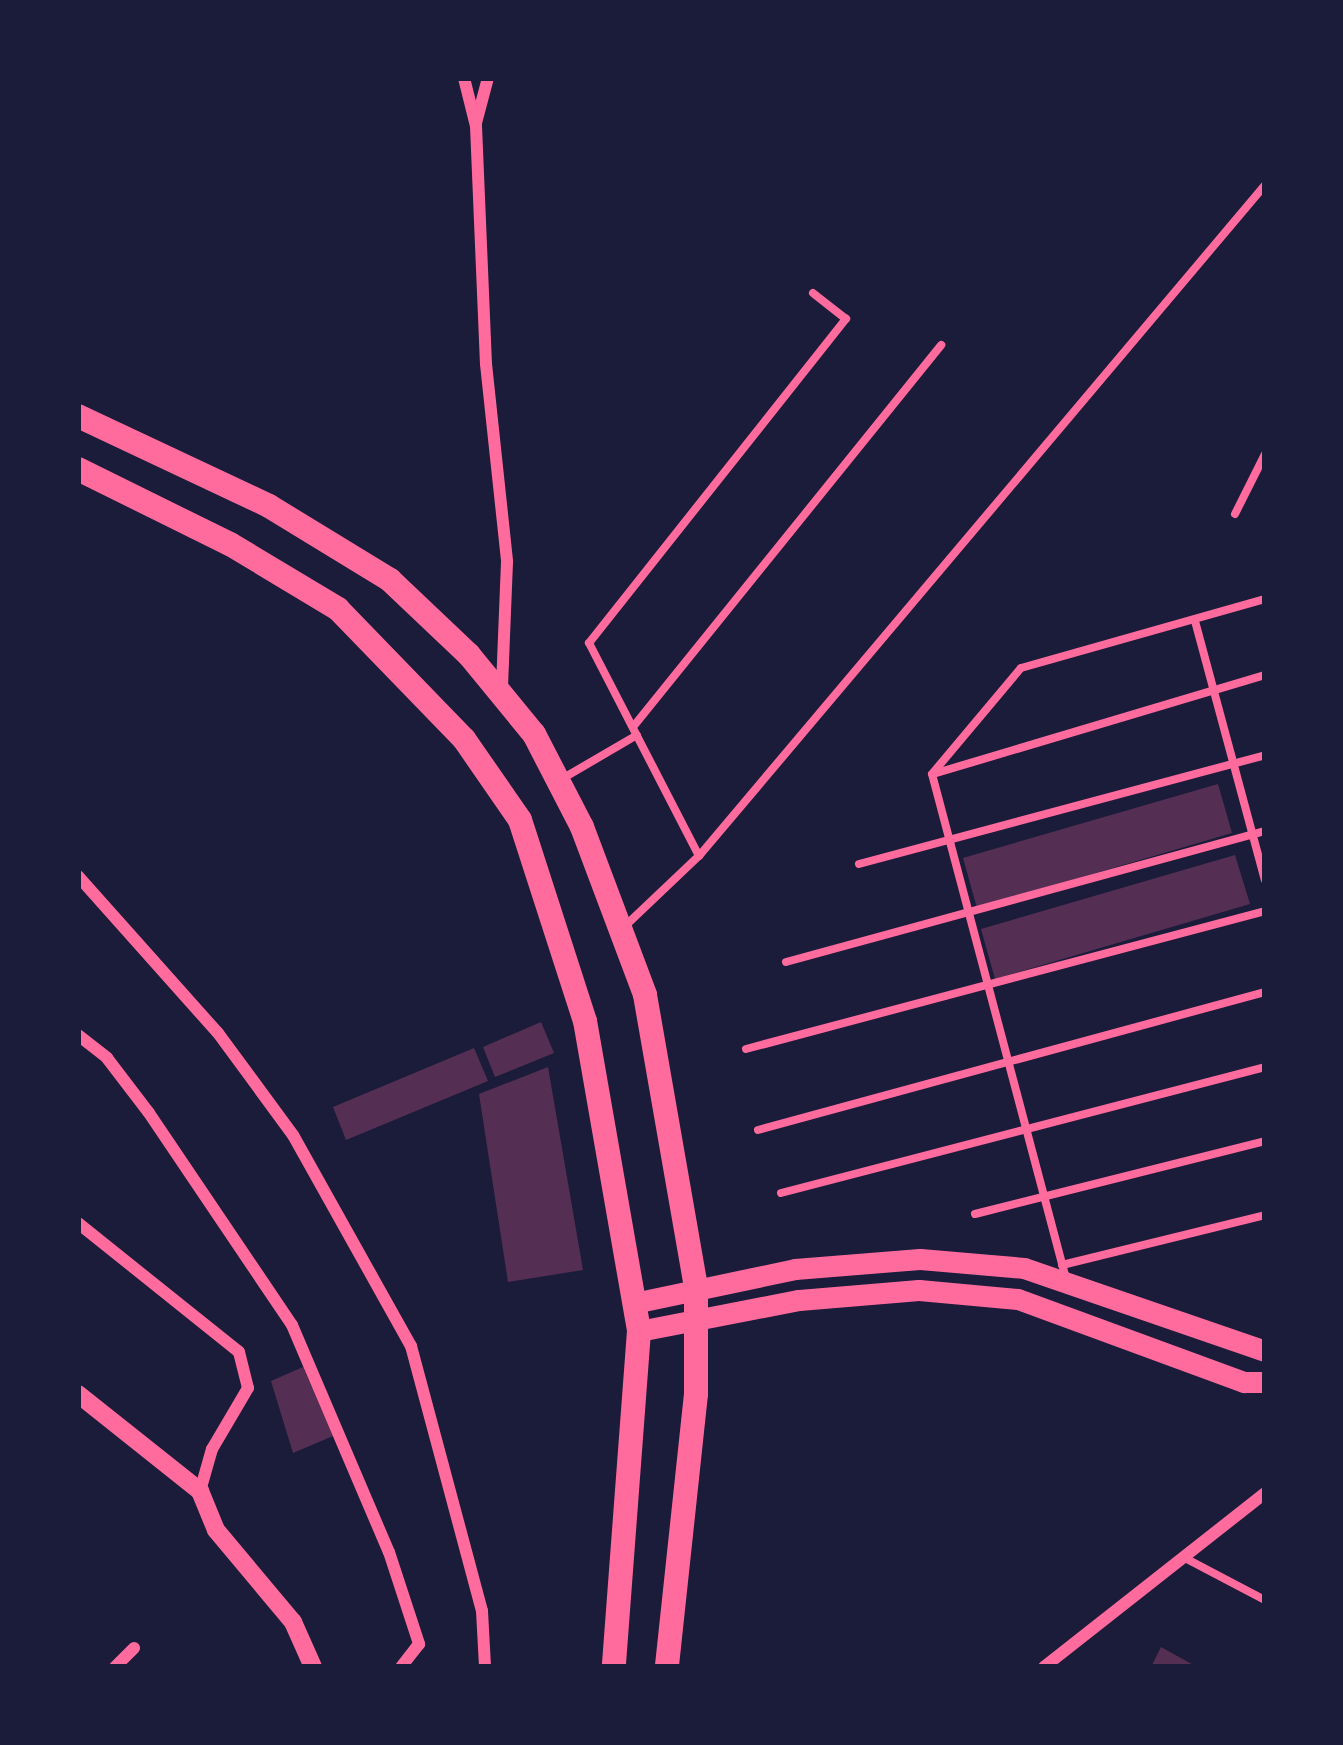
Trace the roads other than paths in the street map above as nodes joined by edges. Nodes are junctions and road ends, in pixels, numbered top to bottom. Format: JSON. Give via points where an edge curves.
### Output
{"nodes":[{"id":1,"x":464,"y":78,"type":"edge"},
{"id":2,"x":488,"y":78,"type":"edge"},
{"id":3,"x":476,"y":126,"type":"junction"},
{"id":4,"x":1265,"y":185,"type":"edge"},
{"id":5,"x":813,"y":293,"type":"dead end"},
{"id":6,"x":940,"y":345,"type":"dead end"},
{"id":7,"x":78,"y":416,"type":"edge"},
{"id":8,"x":1265,"y":454,"type":"edge"},
{"id":9,"x":78,"y":469,"type":"edge"},
{"id":10,"x":1235,"y":514,"type":"dead end"},
{"id":11,"x":1265,"y":599,"type":"edge"},
{"id":12,"x":1195,"y":621,"type":"junction"},
{"id":13,"x":1265,"y":676,"type":"edge"},
{"id":14,"x":1214,"y":691,"type":"junction"},
{"id":15,"x":502,"y":695,"type":"junction"},
{"id":16,"x":635,"y":731,"type":"junction"},
{"id":17,"x":1265,"y":755,"type":"edge"},
{"id":18,"x":1233,"y":764,"type":"junction"},
{"id":19,"x":932,"y":774,"type":"junction"},
{"id":20,"x":559,"y":781,"type":"junction"},
{"id":21,"x":1265,"y":831,"type":"edge"},
{"id":22,"x":1252,"y":834,"type":"junction"},
{"id":23,"x":950,"y":837,"type":"junction"},
{"id":24,"x":699,"y":856,"type":"junction"},
{"id":25,"x":859,"y":864,"type":"dead end"},
{"id":26,"x":78,"y":876,"type":"edge"},
{"id":27,"x":1265,"y":880,"type":"edge"},
{"id":28,"x":969,"y":911,"type":"junction"},
{"id":29,"x":1265,"y":911,"type":"edge"},
{"id":30,"x":620,"y":930,"type":"junction"},
{"id":31,"x":786,"y":962,"type":"dead end"},
{"id":32,"x":987,"y":983,"type":"junction"},
{"id":33,"x":1265,"y":992,"type":"edge"},
{"id":34,"x":78,"y":1035,"type":"edge"},
{"id":35,"x":746,"y":1049,"type":"dead end"},
{"id":36,"x":1008,"y":1060,"type":"junction"},
{"id":37,"x":1265,"y":1067,"type":"edge"},
{"id":38,"x":1026,"y":1127,"type":"junction"},
{"id":39,"x":758,"y":1130,"type":"dead end"},
{"id":40,"x":1265,"y":1141,"type":"edge"},
{"id":41,"x":781,"y":1193,"type":"dead end"},
{"id":42,"x":1044,"y":1197,"type":"junction"},
{"id":43,"x":975,"y":1214,"type":"dead end"},
{"id":44,"x":1265,"y":1215,"type":"edge"},
{"id":45,"x":78,"y":1223,"type":"edge"},
{"id":46,"x":1065,"y":1273,"type":"junction"},
{"id":47,"x":697,"y":1288,"type":"junction"},
{"id":48,"x":634,"y":1303,"type":"junction"},
{"id":49,"x":697,"y":1315,"type":"junction"},
{"id":50,"x":639,"y":1331,"type":"junction"},
{"id":51,"x":1265,"y":1351,"type":"edge"},
{"id":52,"x":1265,"y":1382,"type":"edge"},
{"id":53,"x":78,"y":1394,"type":"edge"},
{"id":54,"x":200,"y":1491,"type":"junction"},
{"id":55,"x":1265,"y":1493,"type":"edge"},
{"id":56,"x":1183,"y":1557,"type":"junction"},
{"id":57,"x":1265,"y":1600,"type":"edge"},
{"id":58,"x":134,"y":1648,"type":"dead end"},
{"id":59,"x":115,"y":1667,"type":"edge"},
{"id":60,"x":312,"y":1667,"type":"edge"},
{"id":61,"x":401,"y":1667,"type":"edge"},
{"id":62,"x":485,"y":1667,"type":"edge"},
{"id":63,"x":614,"y":1667,"type":"edge"},
{"id":64,"x":667,"y":1667,"type":"edge"},
{"id":65,"x":1044,"y":1667,"type":"edge"}],
"edges":[{"from":1,"to":3,"type":"street"},
{"from":2,"to":3,"type":"street"},
{"from":3,"to":15,"type":"street","via":[[486,364],[506,562]]},
{"from":4,"to":24,"type":"lane"},
{"from":5,"to":16,"type":"lane","via":[[846,319],[589,644]]},
{"from":6,"to":16,"type":"lane"},
{"from":7,"to":15,"type":"main road","via":[[269,506],[390,580]]},
{"from":8,"to":10,"type":"lane"},
{"from":9,"to":48,"type":"main road","via":[[230,544],[338,609],[464,739],[520,820],[586,1021]]},
{"from":11,"to":12,"type":"lane"},
{"from":12,"to":14,"type":"lane"},
{"from":12,"to":19,"type":"lane","via":[[1022,668]]},
{"from":13,"to":14,"type":"lane"},
{"from":14,"to":18,"type":"lane"},
{"from":14,"to":19,"type":"lane"},
{"from":15,"to":20,"type":"main road"},
{"from":16,"to":20,"type":"lane"},
{"from":16,"to":24,"type":"lane"},
{"from":17,"to":18,"type":"lane"},
{"from":18,"to":22,"type":"lane"},
{"from":18,"to":23,"type":"lane"},
{"from":19,"to":23,"type":"lane"},
{"from":20,"to":30,"type":"main road"},
{"from":21,"to":22,"type":"lane"},
{"from":22,"to":27,"type":"lane"},
{"from":22,"to":28,"type":"lane"},
{"from":23,"to":25,"type":"lane"},
{"from":23,"to":28,"type":"lane"},
{"from":24,"to":30,"type":"lane"},
{"from":26,"to":62,"type":"street","via":[[218,1033],[293,1136],[411,1346],[482,1612]]},
{"from":28,"to":31,"type":"lane"},
{"from":28,"to":32,"type":"lane"},
{"from":29,"to":32,"type":"lane"},
{"from":30,"to":47,"type":"main road","via":[[645,995]]},
{"from":32,"to":35,"type":"lane"},
{"from":32,"to":36,"type":"lane"},
{"from":33,"to":36,"type":"lane"},
{"from":34,"to":61,"type":"street","via":[[149,1113],[292,1325],[389,1552],[419,1644]]},
{"from":36,"to":38,"type":"lane"},
{"from":36,"to":39,"type":"lane"},
{"from":37,"to":38,"type":"lane"},
{"from":38,"to":41,"type":"lane"},
{"from":38,"to":42,"type":"lane"},
{"from":40,"to":42,"type":"lane"},
{"from":42,"to":43,"type":"lane"},
{"from":42,"to":46,"type":"lane"},
{"from":44,"to":46,"type":"lane"},
{"from":45,"to":54,"type":"street","via":[[239,1352],[248,1388],[212,1449]]},
{"from":46,"to":47,"type":"main road","via":[[920,1259],[795,1269]]},
{"from":46,"to":51,"type":"main road"},
{"from":47,"to":48,"type":"main road"},
{"from":47,"to":49,"type":"main road"},
{"from":48,"to":50,"type":"main road"},
{"from":49,"to":50,"type":"main road"},
{"from":49,"to":52,"type":"main road","via":[[920,1290],[1018,1299],[1244,1382]]},
{"from":49,"to":64,"type":"main road"},
{"from":50,"to":63,"type":"main road"},
{"from":53,"to":54,"type":"street"},
{"from":54,"to":60,"type":"street","via":[[216,1530],[293,1622]]},
{"from":55,"to":56,"type":"street"},
{"from":56,"to":57,"type":"lane"},
{"from":56,"to":65,"type":"street"},
{"from":58,"to":59,"type":"street"}]}
